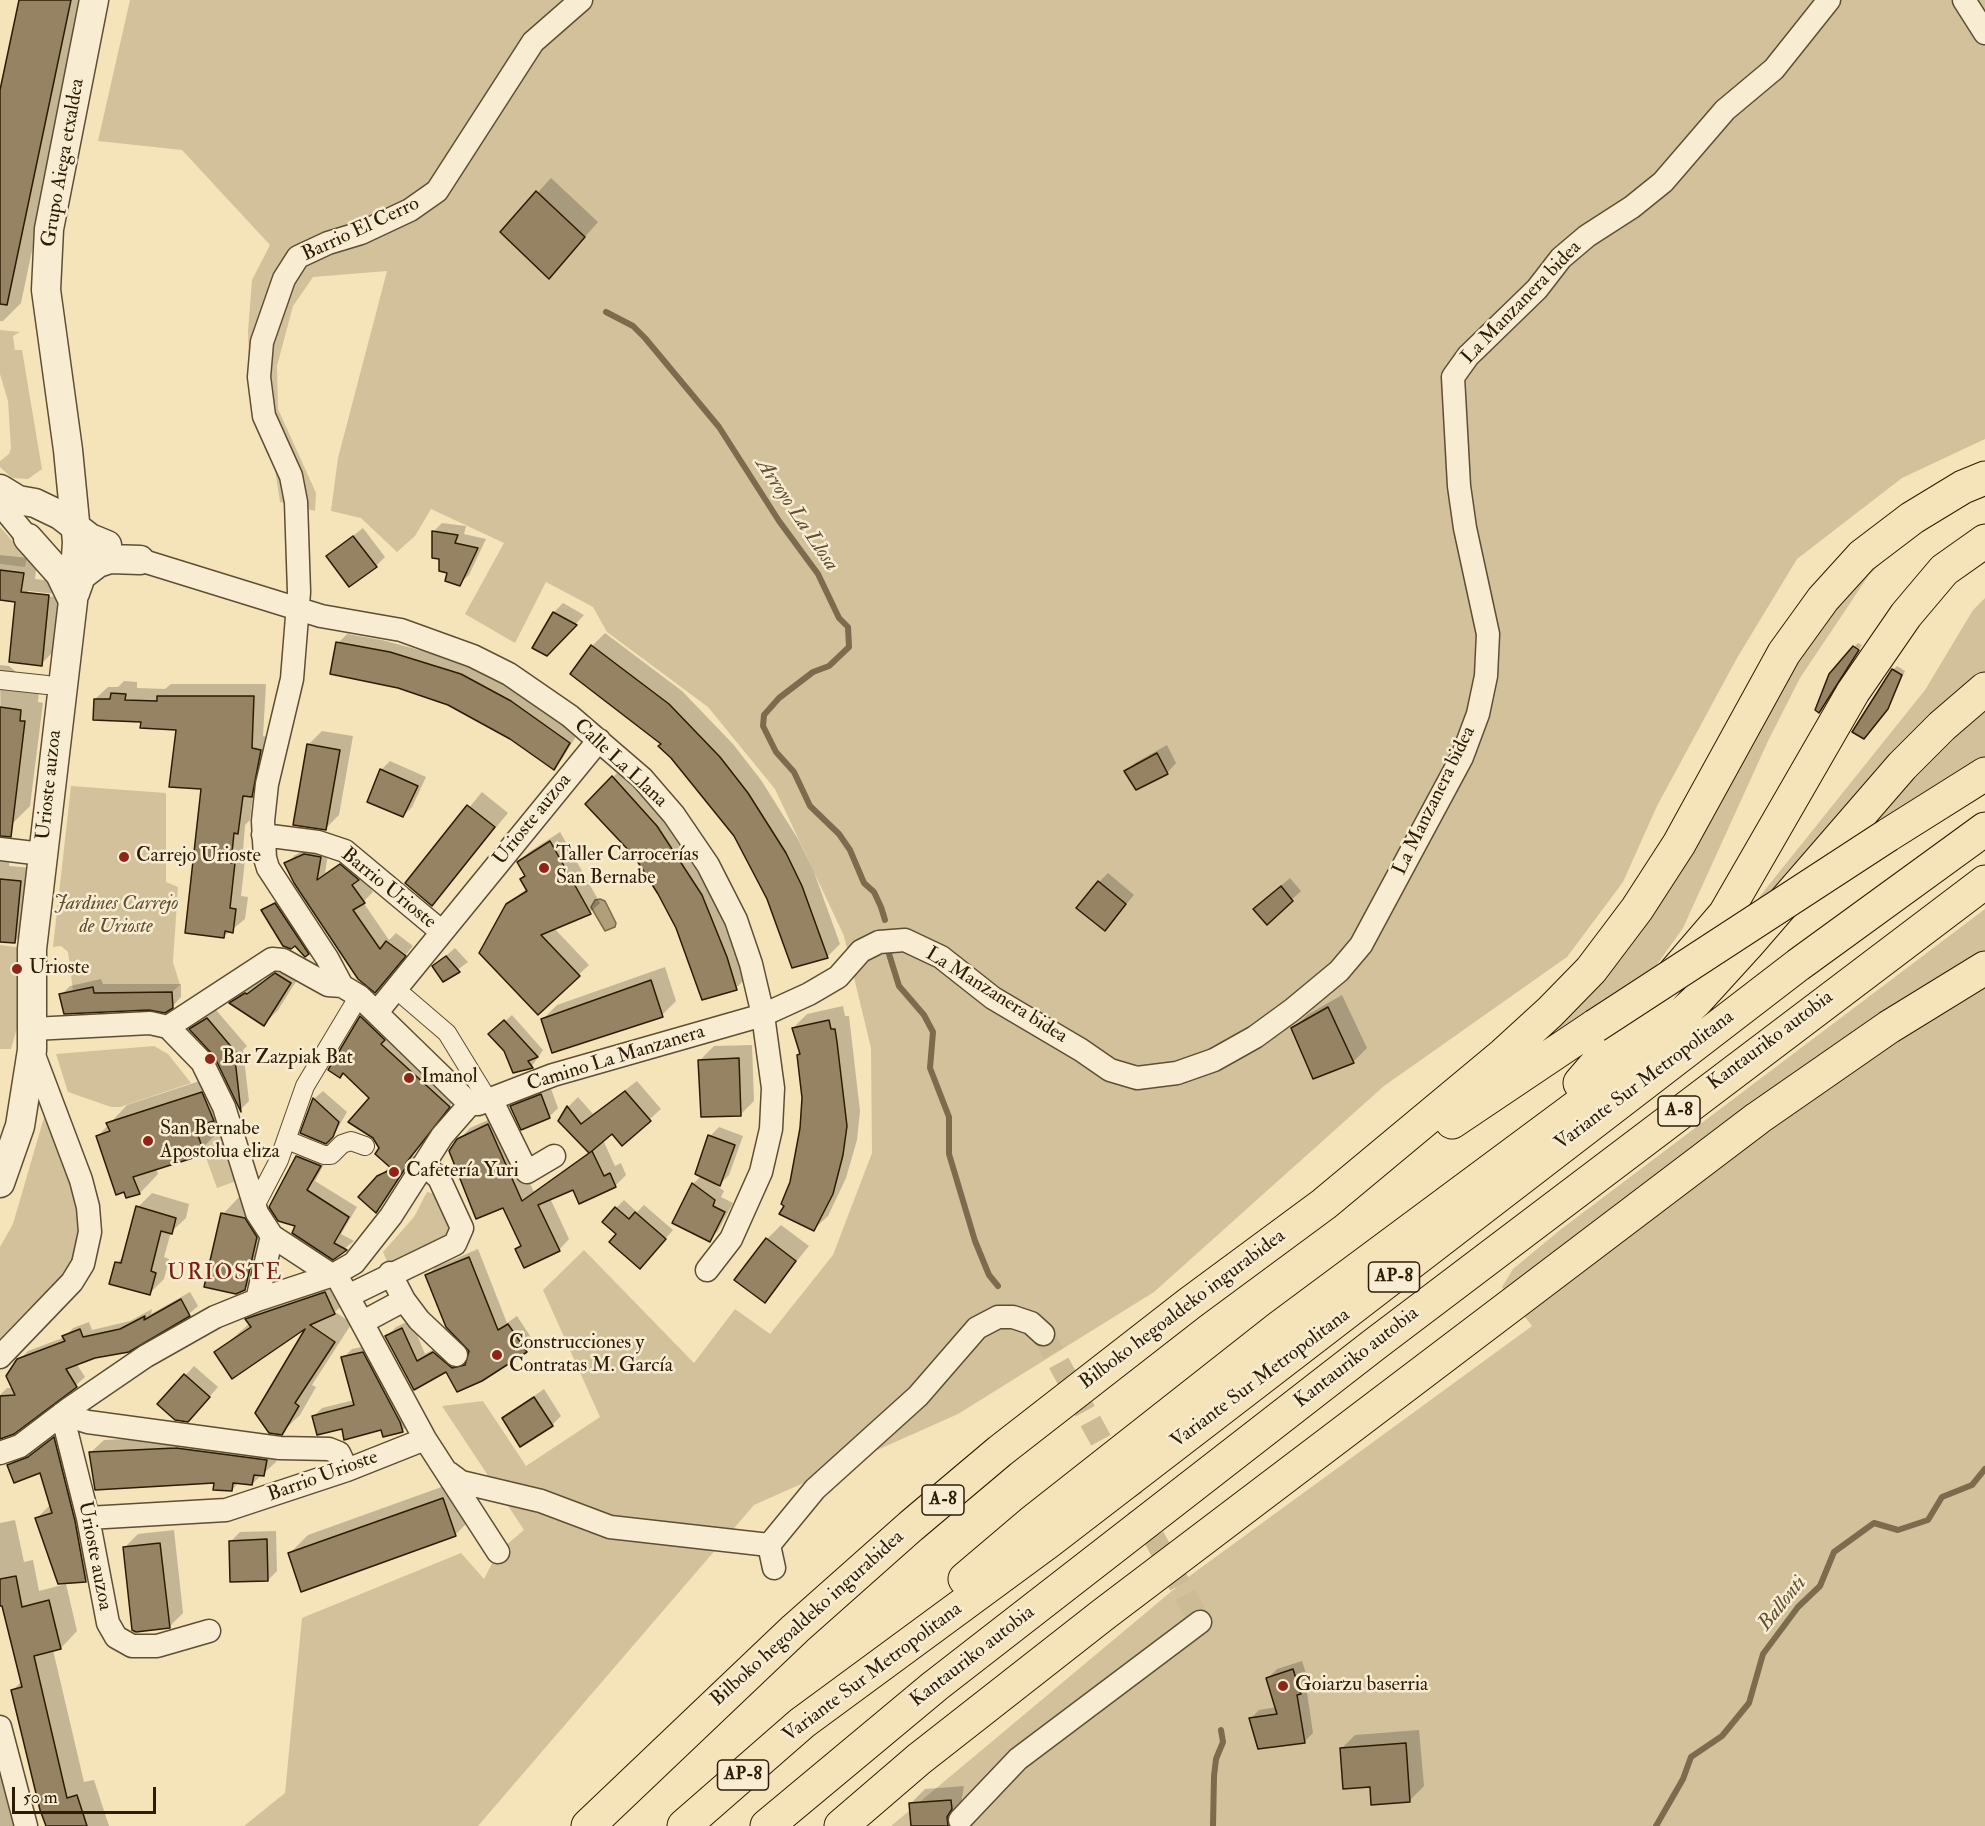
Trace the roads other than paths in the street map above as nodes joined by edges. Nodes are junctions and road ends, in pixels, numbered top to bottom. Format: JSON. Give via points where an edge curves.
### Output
{"nodes":[{"id":1,"x":94,"y":0,"type":"edge"},
{"id":2,"x":581,"y":0,"type":"edge"},
{"id":3,"x":1829,"y":0,"type":"edge"},
{"id":4,"x":1964,"y":0,"type":"edge"},
{"id":5,"x":1985,"y":33,"type":"edge"},
{"id":6,"x":68,"y":450,"type":"junction"},
{"id":7,"x":1985,"y":478,"type":"edge"},
{"id":8,"x":0,"y":489,"type":"edge"},
{"id":9,"x":35,"y":503,"type":"junction"},
{"id":10,"x":0,"y":504,"type":"edge"},
{"id":11,"x":85,"y":536,"type":"junction"},
{"id":12,"x":28,"y":538,"type":"junction"},
{"id":13,"x":1985,"y":540,"type":"edge"},
{"id":14,"x":140,"y":560,"type":"junction"},
{"id":15,"x":73,"y":601,"type":"junction"},
{"id":16,"x":298,"y":606,"type":"junction"},
{"id":17,"x":0,"y":680,"type":"edge"},
{"id":18,"x":47,"y":684,"type":"dead end"},
{"id":19,"x":1985,"y":689,"type":"edge"},
{"id":20,"x":599,"y":740,"type":"junction"},
{"id":21,"x":1985,"y":774,"type":"edge"},
{"id":22,"x":1985,"y":829,"type":"edge"},
{"id":23,"x":263,"y":835,"type":"junction"},
{"id":24,"x":0,"y":849,"type":"edge"},
{"id":25,"x":42,"y":854,"type":"junction"},
{"id":26,"x":1985,"y":882,"type":"edge"},
{"id":27,"x":442,"y":932,"type":"junction"},
{"id":28,"x":1985,"y":968,"type":"edge"},
{"id":29,"x":350,"y":991,"type":"junction"},
{"id":30,"x":405,"y":997,"type":"dead end"},
{"id":31,"x":377,"y":1012,"type":"junction"},
{"id":32,"x":763,"y":1015,"type":"junction"},
{"id":33,"x":168,"y":1027,"type":"junction"},
{"id":34,"x":33,"y":1040,"type":"junction"},
{"id":35,"x":483,"y":1101,"type":"junction"},
{"id":36,"x":287,"y":1140,"type":"junction"},
{"id":37,"x":365,"y":1146,"type":"dead end"},
{"id":38,"x":554,"y":1156,"type":"dead end"},
{"id":39,"x":424,"y":1165,"type":"junction"},
{"id":40,"x":0,"y":1184,"type":"edge"},
{"id":41,"x":1324,"y":1204,"type":"junction"},
{"id":42,"x":255,"y":1206,"type":"junction"},
{"id":43,"x":1434,"y":1211,"type":"junction"},
{"id":44,"x":272,"y":1236,"type":"junction"},
{"id":45,"x":354,"y":1263,"type":"junction"},
{"id":46,"x":707,"y":1270,"type":"dead end"},
{"id":47,"x":390,"y":1273,"type":"junction"},
{"id":48,"x":333,"y":1275,"type":"junction"},
{"id":49,"x":350,"y":1295,"type":"junction"},
{"id":50,"x":257,"y":1300,"type":"junction"},
{"id":51,"x":404,"y":1300,"type":"junction"},
{"id":52,"x":363,"y":1322,"type":"junction"},
{"id":53,"x":1043,"y":1334,"type":"tunnel mouth"},
{"id":54,"x":456,"y":1355,"type":"dead end"},
{"id":55,"x":0,"y":1357,"type":"edge"},
{"id":56,"x":62,"y":1414,"type":"junction"},
{"id":57,"x":425,"y":1439,"type":"junction"},
{"id":58,"x":0,"y":1453,"type":"edge"},
{"id":59,"x":346,"y":1470,"type":"junction"},
{"id":60,"x":447,"y":1471,"type":"junction"},
{"id":61,"x":88,"y":1518,"type":"junction"},
{"id":62,"x":769,"y":1545,"type":"junction"},
{"id":63,"x":498,"y":1552,"type":"dead end"},
{"id":64,"x":774,"y":1568,"type":"dead end"},
{"id":65,"x":1200,"y":1622,"type":"dead end"},
{"id":66,"x":209,"y":1631,"type":"dead end"},
{"id":67,"x":802,"y":1724,"type":"junction"},
{"id":68,"x":0,"y":1727,"type":"edge"},
{"id":69,"x":960,"y":1820,"type":"dead end"},
{"id":70,"x":26,"y":1826,"type":"edge"},
{"id":71,"x":588,"y":1826,"type":"edge"},
{"id":72,"x":684,"y":1826,"type":"edge"},
{"id":73,"x":767,"y":1826,"type":"edge"},
{"id":74,"x":841,"y":1826,"type":"edge"}],
"edges":[{"from":1,"to":6,"type":"street","name":"Grupo Aiega etxaldea","via":[[49,229],[47,260],[51,342]]},
{"from":2,"to":16,"type":"street","name":"Barrio El Cerro","via":[[533,42],[437,191],[410,210],[298,257],[284,279],[262,342],[260,377],[264,416],[291,476],[296,502]]},
{"from":3,"to":32,"type":"street","name":"La Manzanera bidea","via":[[1774,69],[1725,110],[1663,182],[1562,258],[1537,289],[1468,356],[1453,377],[1459,486],[1488,634],[1486,676],[1478,714],[1462,757],[1361,945],[1339,971],[1264,1030],[1214,1060],[1177,1073],[1137,1078],[1110,1070],[993,998],[941,957],[905,940],[879,942],[861,951],[837,977]]},
{"from":4,"to":5,"type":"street"},
{"from":6,"to":9,"type":"street","via":[[57,483]]},
{"from":6,"to":11,"type":"street","name":"Grupo Aiega etxaldea"},
{"from":7,"to":41,"type":"highway","via":[[1912,518],[1862,556],[1823,599],[1784,653],[1679,844],[1591,970],[1503,1055]]},
{"from":8,"to":9,"type":"street","via":[[18,500]]},
{"from":9,"to":11,"type":"street","via":[[60,515]]},
{"from":10,"to":12,"type":"street"},
{"from":11,"to":12,"type":"street","via":[[65,537],[46,544]]},
{"from":11,"to":14,"type":"street"},
{"from":11,"to":15,"type":"street","name":"Urioste auzoa"},
{"from":12,"to":15,"type":"street","via":[[60,574]]},
{"from":13,"to":43,"type":"highway","via":[[1944,570],[1906,615],[1852,692],[1725,914],[1576,1088]]},
{"from":14,"to":15,"type":"street","via":[[110,559],[90,567],[81,576]]},
{"from":14,"to":16,"type":"street","name":"Calle La Llana"},
{"from":15,"to":25,"type":"street","name":"Urioste auzoa"},
{"from":16,"to":20,"type":"street","name":"Calle La Llana","via":[[321,616],[401,630],[473,656],[538,693]]},
{"from":16,"to":23,"type":"street","via":[[292,679],[267,784]]},
{"from":17,"to":18,"type":"street"},
{"from":19,"to":43,"type":"highway","via":[[1902,766],[1696,1001],[1583,1102]]},
{"from":20,"to":27,"type":"street","name":"Urioste auzoa"},
{"from":20,"to":32,"type":"street","name":"Calle La Llana","via":[[642,778],[674,815],[708,866],[736,920]]},
{"from":21,"to":41,"type":"highway","number":"A-8","bridge":true},
{"from":22,"to":67,"type":"highway","name":"Variante Sur Metropolitana","number":"AP-8","via":[[1798,964],[1066,1528]]},
{"from":23,"to":27,"type":"street","name":"Barrio Urioste","via":[[318,842],[345,851]]},
{"from":23,"to":29,"type":"street","via":[[268,868]]},
{"from":24,"to":25,"type":"street"},
{"from":25,"to":34,"type":"street","name":"Urioste auzoa","via":[[32,949]]},
{"from":26,"to":73,"type":"highway","name":"Kantauriko autobia","number":"A-8","via":[[1375,1344],[935,1686]]},
{"from":27,"to":31,"type":"street","name":"Urioste auzoa"},
{"from":28,"to":74,"type":"highway","via":[[1871,1039],[1739,1132],[1104,1614],[919,1759]]},
{"from":29,"to":31,"type":"street"},
{"from":29,"to":33,"type":"street","via":[[328,985],[283,960],[272,959]]},
{"from":29,"to":36,"type":"street","via":[[305,1086]]},
{"from":30,"to":35,"type":"street","via":[[447,1033]]},
{"from":31,"to":35,"type":"street"},
{"from":32,"to":35,"type":"street","name":"Camino La Manzanera","via":[[553,1075]]},
{"from":32,"to":46,"type":"street","name":"Calle La Llana","via":[[773,1088],[771,1129],[761,1172],[745,1211],[731,1239]]},
{"from":33,"to":34,"type":"street","via":[[150,1023]]},
{"from":33,"to":42,"type":"street","via":[[210,1075]]},
{"from":34,"to":40,"type":"street","name":"Urioste auzoa","via":[[20,1126]]},
{"from":34,"to":55,"type":"street","name":"Urioste auzoa","via":[[81,1180],[90,1232],[83,1263],[72,1282]]},
{"from":35,"to":38,"type":"street","via":[[527,1172]]},
{"from":35,"to":39,"type":"street","via":[[442,1136]]},
{"from":36,"to":37,"type":"street","via":[[324,1155],[331,1155],[351,1141]]},
{"from":36,"to":42,"type":"street"},
{"from":39,"to":45,"type":"street"},
{"from":39,"to":47,"type":"street","via":[[439,1178],[462,1228],[455,1244]]},
{"from":41,"to":71,"type":"highway","name":"Bilboko hegoaldeko ingurabidea","number":"A-8","via":[[1190,1303],[956,1489],[795,1629]]},
{"from":42,"to":44,"type":"street"},
{"from":43,"to":67,"type":"highway","via":[[1031,1523],[912,1623]]},
{"from":44,"to":48,"type":"street"},
{"from":44,"to":50,"type":"street"},
{"from":45,"to":48,"type":"street"},
{"from":45,"to":49,"type":"street","via":[[355,1284]]},
{"from":47,"to":49,"type":"street"},
{"from":47,"to":51,"type":"street"},
{"from":48,"to":49,"type":"street"},
{"from":48,"to":50,"type":"street"},
{"from":49,"to":52,"type":"street"},
{"from":50,"to":56,"type":"street","via":[[215,1317],[146,1356]]},
{"from":51,"to":52,"type":"street"},
{"from":51,"to":54,"type":"street"},
{"from":52,"to":57,"type":"street"},
{"from":53,"to":62,"type":"street","via":[[1031,1323],[1013,1317],[998,1317],[977,1328],[918,1396],[815,1489]]},
{"from":56,"to":58,"type":"street","via":[[20,1446]]},
{"from":56,"to":59,"type":"street","via":[[88,1422],[280,1448],[329,1449],[339,1453]]},
{"from":56,"to":61,"type":"street","name":"Urioste auzoa"},
{"from":57,"to":59,"type":"street","name":"Barrio Urioste"},
{"from":57,"to":60,"type":"street"},
{"from":59,"to":61,"type":"street","name":"Barrio Urioste","via":[[226,1510]]},
{"from":60,"to":62,"type":"street","via":[[461,1482],[541,1501],[610,1527]]},
{"from":60,"to":63,"type":"street"},
{"from":61,"to":66,"type":"street","name":"Urioste auzoa","via":[[108,1623],[116,1637],[132,1646],[157,1646]]},
{"from":62,"to":64,"type":"street"},
{"from":65,"to":69,"type":"street","via":[[1018,1759]]},
{"from":67,"to":72,"type":"highway","name":"Variante Sur Metropolitana","number":"AP-8"},
{"from":68,"to":70,"type":"street"}]}
